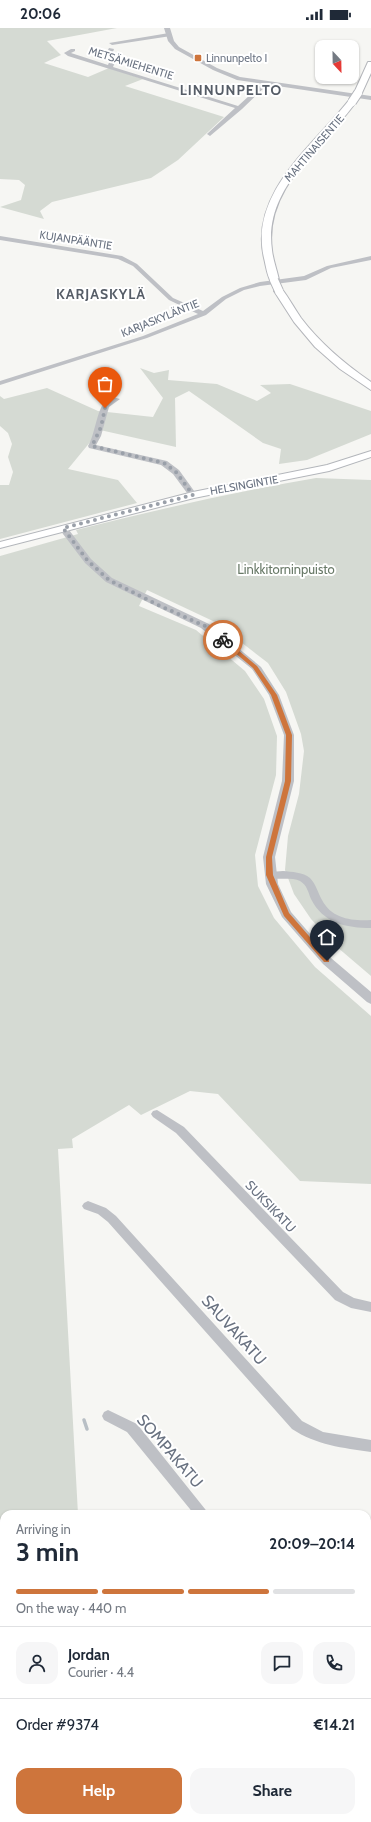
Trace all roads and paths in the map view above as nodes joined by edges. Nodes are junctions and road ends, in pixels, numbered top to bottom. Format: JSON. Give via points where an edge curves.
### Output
{"nodes":[{"id":1,"x":167,"y":28,"type":"edge"},
{"id":2,"x":169,"y":35,"type":"junction"},
{"id":3,"x":73,"y":50,"type":"dead end"},
{"id":4,"x":371,"y":64,"type":"edge"},
{"id":5,"x":110,"y":67,"type":"junction"},
{"id":6,"x":266,"y":83,"type":"junction"},
{"id":7,"x":371,"y":98,"type":"edge"},
{"id":8,"x":240,"y":108,"type":"junction"},
{"id":9,"x":210,"y":134,"type":"dead end"},
{"id":10,"x":0,"y":238,"type":"edge"},
{"id":11,"x":371,"y":258,"type":"edge"},
{"id":12,"x":204,"y":314,"type":"junction"},
{"id":13,"x":0,"y":383,"type":"edge"},
{"id":14,"x":371,"y":387,"type":"edge"},
{"id":15,"x":116,"y":400,"type":"dead end"},
{"id":16,"x":371,"y":454,"type":"edge"},
{"id":17,"x":193,"y":495,"type":"junction"},
{"id":18,"x":63,"y":528,"type":"junction"},
{"id":19,"x":0,"y":545,"type":"edge"},
{"id":20,"x":270,"y":875,"type":"junction"},
{"id":21,"x":371,"y":924,"type":"edge"},
{"id":22,"x":371,"y":999,"type":"edge"},
{"id":23,"x":157,"y":1114,"type":"dead end"},
{"id":24,"x":88,"y":1206,"type":"dead end"},
{"id":25,"x":371,"y":1307,"type":"edge"},
{"id":26,"x":108,"y":1416,"type":"dead end"},
{"id":27,"x":371,"y":1446,"type":"edge"},
{"id":28,"x":199,"y":1510,"type":"edge"}],
"edges":[{"from":1,"to":2,"type":"street"},
{"from":2,"to":5,"type":"street","via":[[111,46],[113,60]]},
{"from":2,"to":6,"type":"street","via":[[177,48],[215,69],[239,79]]},
{"from":3,"to":5,"type":"street","name":"METSÄMIEHENTIE","via":[[67,53]]},
{"from":4,"to":14,"type":"main road","name":"MAHTINAISENTIE","bridge":true,"via":[[358,93],[338,122],[293,170],[273,201],[266,237],[268,260],[274,280],[296,319],[311,338],[347,370]]},
{"from":5,"to":8,"type":"street","name":"METSÄMIEHENTIE"},
{"from":6,"to":7,"type":"street"},
{"from":6,"to":8,"type":"street"},
{"from":8,"to":9,"type":"street"},
{"from":10,"to":12,"type":"street","name":"KUJANPÄÄNTIE","via":[[120,257],[135,265],[171,299]]},
{"from":11,"to":12,"type":"street","name":"KARJASKYLÄNTIE","via":[[329,267],[306,278],[242,289],[224,298]]},
{"from":12,"to":13,"type":"street","name":"KARJASKYLÄNTIE","via":[[121,345]]},
{"from":15,"to":17,"type":"street","via":[[107,404],[101,427],[92,446],[164,463],[176,472]]},
{"from":16,"to":17,"type":"main road","name":"HELSINGINTIE","via":[[297,476]]},
{"from":17,"to":18,"type":"main road","name":"HELSINGINTIE"},
{"from":18,"to":19,"type":"main road","name":"HELSINGINTIE"},
{"from":18,"to":20,"type":"street","via":[[88,561],[109,580],[205,626],[256,667],[274,695],[289,735],[288,781],[269,857]]},
{"from":20,"to":21,"type":"street","via":[[305,879],[318,904],[334,919]]},
{"from":20,"to":22,"type":"street","via":[[286,914],[327,961]]},
{"from":23,"to":25,"type":"street","name":"SUKSIKATU","via":[[180,1130],[339,1296],[350,1303]]},
{"from":24,"to":27,"type":"street","name":"SAUVAKATU","via":[[102,1211],[112,1219],[301,1428],[325,1439]]},
{"from":26,"to":28,"type":"street","name":"SOMPAKATU","via":[[132,1428]]}]}
